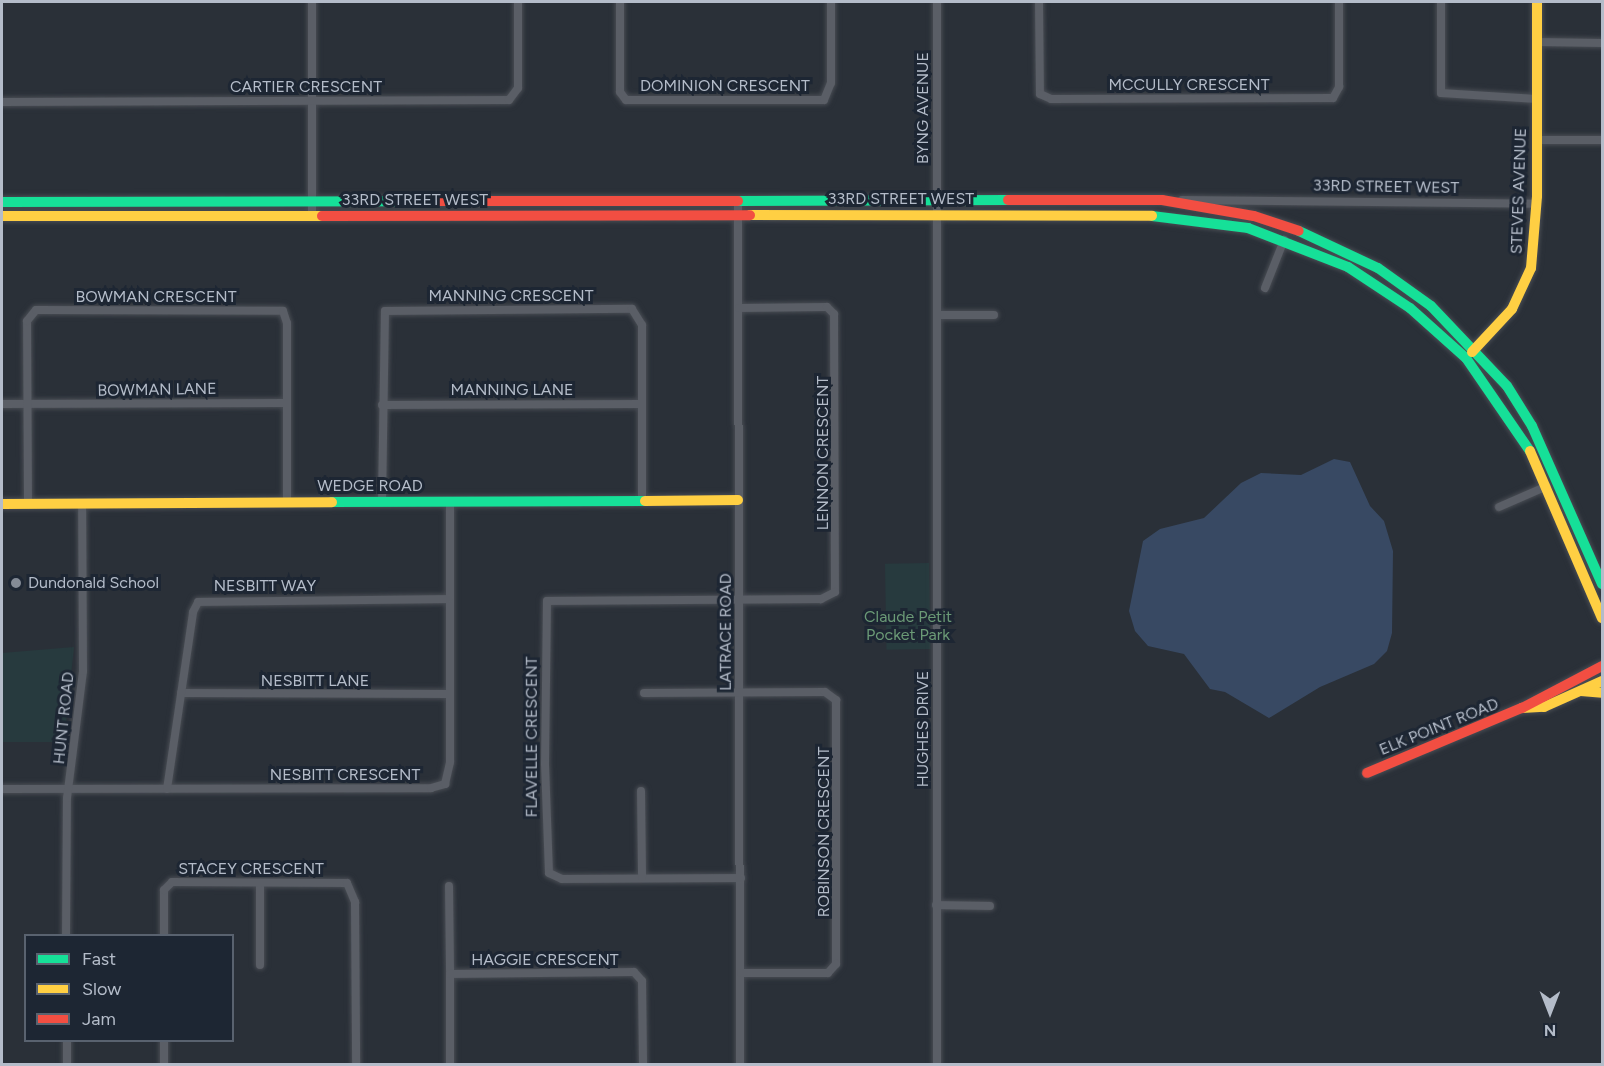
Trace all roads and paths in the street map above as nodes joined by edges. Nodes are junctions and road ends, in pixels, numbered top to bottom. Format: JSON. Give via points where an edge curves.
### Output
{"nodes":[{"id":1,"x":312,"y":2,"type":"edge"},
{"id":2,"x":518,"y":2,"type":"edge"},
{"id":3,"x":620,"y":2,"type":"edge"},
{"id":4,"x":831,"y":2,"type":"edge"},
{"id":5,"x":937,"y":2,"type":"edge"},
{"id":6,"x":1039,"y":2,"type":"edge"},
{"id":7,"x":1339,"y":2,"type":"edge"},
{"id":8,"x":1441,"y":2,"type":"edge"},
{"id":9,"x":1537,"y":2,"type":"edge"},
{"id":10,"x":1537,"y":42,"type":"junction"},
{"id":11,"x":1602,"y":42,"type":"edge"},
{"id":12,"x":1537,"y":99,"type":"junction"},
{"id":13,"x":312,"y":100,"type":"junction"},
{"id":14,"x":2,"y":102,"type":"edge"},
{"id":15,"x":1602,"y":140,"type":"edge"},
{"id":16,"x":1537,"y":141,"type":"junction"},
{"id":17,"x":738,"y":200,"type":"junction"},
{"id":18,"x":1162,"y":200,"type":"junction"},
{"id":19,"x":312,"y":201,"type":"junction"},
{"id":20,"x":2,"y":202,"type":"edge"},
{"id":21,"x":936,"y":202,"type":"junction"},
{"id":22,"x":1537,"y":204,"type":"junction"},
{"id":23,"x":936,"y":214,"type":"junction"},
{"id":24,"x":312,"y":215,"type":"junction"},
{"id":25,"x":738,"y":215,"type":"junction"},
{"id":26,"x":2,"y":216,"type":"edge"},
{"id":27,"x":1284,"y":240,"type":"junction"},
{"id":28,"x":1265,"y":288,"type":"dead end"},
{"id":29,"x":739,"y":308,"type":"junction"},
{"id":30,"x":936,"y":315,"type":"junction"},
{"id":31,"x":994,"y":315,"type":"dead end"},
{"id":32,"x":1475,"y":349,"type":"junction"},
{"id":33,"x":1466,"y":358,"type":"junction"},
{"id":34,"x":287,"y":402,"type":"junction"},
{"id":35,"x":2,"y":404,"type":"edge"},
{"id":36,"x":642,"y":404,"type":"junction"},
{"id":37,"x":28,"y":405,"type":"junction"},
{"id":38,"x":382,"y":405,"type":"junction"},
{"id":39,"x":1547,"y":486,"type":"junction"},
{"id":40,"x":738,"y":500,"type":"junction"},
{"id":41,"x":286,"y":501,"type":"junction"},
{"id":42,"x":382,"y":501,"type":"junction"},
{"id":43,"x":450,"y":501,"type":"junction"},
{"id":44,"x":642,"y":501,"type":"junction"},
{"id":45,"x":28,"y":503,"type":"junction"},
{"id":46,"x":82,"y":503,"type":"junction"},
{"id":47,"x":2,"y":504,"type":"edge"},
{"id":48,"x":1499,"y":507,"type":"dead end"},
{"id":49,"x":1602,"y":584,"type":"edge"},
{"id":50,"x":449,"y":599,"type":"junction"},
{"id":51,"x":740,"y":599,"type":"junction"},
{"id":52,"x":1602,"y":618,"type":"edge"},
{"id":53,"x":1602,"y":666,"type":"edge"},
{"id":54,"x":1602,"y":681,"type":"edge"},
{"id":55,"x":1578,"y":691,"type":"junction"},
{"id":56,"x":739,"y":692,"type":"junction"},
{"id":57,"x":181,"y":693,"type":"junction"},
{"id":58,"x":644,"y":693,"type":"dead end"},
{"id":59,"x":1602,"y":693,"type":"edge"},
{"id":60,"x":449,"y":694,"type":"junction"},
{"id":61,"x":1522,"y":708,"type":"junction"},
{"id":62,"x":1367,"y":773,"type":"dead end"},
{"id":63,"x":2,"y":789,"type":"edge"},
{"id":64,"x":68,"y":789,"type":"junction"},
{"id":65,"x":167,"y":789,"type":"junction"},
{"id":66,"x":641,"y":791,"type":"dead end"},
{"id":67,"x":642,"y":878,"type":"junction"},
{"id":68,"x":741,"y":878,"type":"junction"},
{"id":69,"x":260,"y":883,"type":"junction"},
{"id":70,"x":449,"y":886,"type":"dead end"},
{"id":71,"x":936,"y":906,"type":"junction"},
{"id":72,"x":990,"y":906,"type":"dead end"},
{"id":73,"x":66,"y":934,"type":"edge"},
{"id":74,"x":164,"y":934,"type":"edge"},
{"id":75,"x":260,"y":965,"type":"dead end"},
{"id":76,"x":741,"y":973,"type":"junction"},
{"id":77,"x":450,"y":974,"type":"junction"},
{"id":78,"x":67,"y":1042,"type":"edge"},
{"id":79,"x":164,"y":1042,"type":"edge"},
{"id":80,"x":67,"y":1065,"type":"edge"},
{"id":81,"x":164,"y":1065,"type":"edge"},
{"id":82,"x":356,"y":1065,"type":"edge"},
{"id":83,"x":450,"y":1065,"type":"edge"},
{"id":84,"x":643,"y":1065,"type":"edge"},
{"id":85,"x":740,"y":1065,"type":"edge"},
{"id":86,"x":937,"y":1065,"type":"edge"}],
"edges":[{"from":1,"to":13,"type":"street"},
{"from":2,"to":13,"type":"street","name":"CARTIER CRESCENT","via":[[518,88],[509,100]]},
{"from":3,"to":4,"type":"street","name":"DOMINION CRESCENT","via":[[620,92],[626,100],[824,100],[831,83]]},
{"from":5,"to":21,"type":"street","name":"BYNG AVENUE"},
{"from":6,"to":7,"type":"street","name":"MCCULLY CRESCENT","via":[[1040,94],[1051,99],[1333,98],[1339,87]]},
{"from":8,"to":12,"type":"street","via":[[1441,93]]},
{"from":9,"to":10,"type":"main road","name":"STEVES AVENUE"},
{"from":10,"to":11,"type":"street"},
{"from":10,"to":12,"type":"main road","name":"STEVES AVENUE"},
{"from":12,"to":16,"type":"main road","name":"STEVES AVENUE"},
{"from":13,"to":14,"type":"street","name":"CARTIER CRESCENT"},
{"from":13,"to":19,"type":"street"},
{"from":15,"to":16,"type":"street"},
{"from":16,"to":22,"type":"main road","name":"STEVES AVENUE"},
{"from":17,"to":19,"type":"main road","name":"33RD STREET WEST"},
{"from":17,"to":21,"type":"main road","name":"33RD STREET WEST"},
{"from":17,"to":25,"type":"street","name":"LATRACE ROAD"},
{"from":18,"to":21,"type":"main road","name":"33RD STREET WEST"},
{"from":18,"to":22,"type":"street","name":"33RD STREET WEST"},
{"from":18,"to":32,"type":"main road","name":"33RD STREET WEST","via":[[1254,216],[1340,248],[1405,286]]},
{"from":19,"to":20,"type":"main road","name":"33RD STREET WEST"},
{"from":19,"to":24,"type":"street"},
{"from":21,"to":23,"type":"street","name":"BYNG AVENUE"},
{"from":22,"to":32,"type":"main road","name":"STEVES AVENUE","via":[[1534,253],[1524,289],[1512,309]]},
{"from":23,"to":25,"type":"main road","name":"33RD STREET WEST"},
{"from":23,"to":27,"type":"main road","name":"33RD STREET WEST","via":[[1159,216],[1221,222]]},
{"from":23,"to":30,"type":"street","name":"HUGHES DRIVE"},
{"from":24,"to":25,"type":"main road","name":"33RD STREET WEST"},
{"from":24,"to":26,"type":"main road","name":"33RD STREET WEST"},
{"from":25,"to":29,"type":"street","name":"LATRACE ROAD"},
{"from":27,"to":28,"type":"street"},
{"from":27,"to":33,"type":"main road","name":"33RD STREET WEST","via":[[1323,255],[1382,287],[1434,327]]},
{"from":29,"to":40,"type":"street","name":"LATRACE ROAD"},
{"from":29,"to":51,"type":"street","name":"LENNON CRESCENT","via":[[827,307],[834,314],[837,575],[835,592],[826,598]]},
{"from":30,"to":31,"type":"street"},
{"from":30,"to":71,"type":"street","name":"HUGHES DRIVE"},
{"from":32,"to":33,"type":"main road","name":"STEVES AVENUE"},
{"from":32,"to":49,"type":"main road","name":"33RD STREET WEST","via":[[1507,386],[1541,441]]},
{"from":33,"to":39,"type":"main road","name":"33RD STREET WEST","via":[[1517,428]]},
{"from":34,"to":37,"type":"street","name":"BOWMAN LANE"},
{"from":34,"to":37,"type":"street","name":"BOWMAN CRESCENT","via":[[287,323],[278,309],[36,310],[27,321]]},
{"from":34,"to":41,"type":"street","name":"BOWMAN CRESCENT"},
{"from":35,"to":37,"type":"street","name":"BOWMAN LANE"},
{"from":36,"to":38,"type":"street","name":"MANNING LANE"},
{"from":36,"to":38,"type":"street","name":"MANNING CRESCENT","via":[[642,325],[632,309],[390,309],[382,316]]},
{"from":36,"to":44,"type":"street","name":"MANNING CRESCENT"},
{"from":37,"to":45,"type":"street","name":"BOWMAN CRESCENT"},
{"from":38,"to":42,"type":"street","name":"MANNING CRESCENT"},
{"from":39,"to":48,"type":"street"},
{"from":39,"to":52,"type":"main road","name":"33RD STREET WEST"},
{"from":40,"to":44,"type":"main road","name":"WEDGE ROAD"},
{"from":40,"to":51,"type":"street","name":"LATRACE ROAD"},
{"from":41,"to":42,"type":"main road","name":"WEDGE ROAD"},
{"from":41,"to":46,"type":"main road","name":"WEDGE ROAD"},
{"from":42,"to":43,"type":"main road","name":"WEDGE ROAD"},
{"from":43,"to":44,"type":"main road","name":"WEDGE ROAD"},
{"from":43,"to":50,"type":"street","name":"NESBITT CRESCENT"},
{"from":45,"to":46,"type":"main road","name":"WEDGE ROAD"},
{"from":45,"to":47,"type":"main road","name":"WEDGE ROAD"},
{"from":46,"to":64,"type":"street","name":"HUNT ROAD","via":[[83,671]]},
{"from":50,"to":57,"type":"street","name":"NESBITT WAY","via":[[198,602]]},
{"from":50,"to":60,"type":"street","name":"NESBITT CRESCENT"},
{"from":51,"to":56,"type":"street","name":"LATRACE ROAD"},
{"from":51,"to":67,"type":"street","name":"FLAVELLE CRESCENT","via":[[553,599],[544,606],[546,869],[562,879]]},
{"from":53,"to":61,"type":"main road","name":"ELK POINT ROAD"},
{"from":54,"to":55,"type":"main road","name":"ELK POINT ROAD"},
{"from":55,"to":59,"type":"main road"},
{"from":55,"to":61,"type":"main road","name":"ELK POINT ROAD","via":[[1544,706]]},
{"from":56,"to":58,"type":"street","name":"ROBINSON CRESCENT"},
{"from":56,"to":68,"type":"street","name":"LATRACE ROAD"},
{"from":56,"to":76,"type":"street","name":"ROBINSON CRESCENT","via":[[825,692],[834,696],[837,705],[836,964],[828,973]]},
{"from":57,"to":60,"type":"street","name":"NESBITT LANE"},
{"from":57,"to":65,"type":"street","name":"NESBITT WAY"},
{"from":60,"to":65,"type":"street","name":"NESBITT CRESCENT","via":[[450,774],[439,786]]},
{"from":61,"to":62,"type":"main road","name":"ELK POINT ROAD"},
{"from":63,"to":64,"type":"street","name":"NESBITT CRESCENT"},
{"from":64,"to":65,"type":"street","name":"NESBITT CRESCENT"},
{"from":64,"to":73,"type":"street","name":"HUNT ROAD"},
{"from":66,"to":67,"type":"street"},
{"from":67,"to":68,"type":"street","name":"FLAVELLE CRESCENT"},
{"from":68,"to":76,"type":"street","name":"LATRACE ROAD"},
{"from":69,"to":74,"type":"street","name":"STACEY CRESCENT","via":[[172,882],[164,890]]},
{"from":69,"to":75,"type":"street"},
{"from":69,"to":82,"type":"street","name":"STACEY CRESCENT","via":[[341,880],[352,887]]},
{"from":70,"to":77,"type":"street"},
{"from":71,"to":72,"type":"street"},
{"from":71,"to":86,"type":"street","name":"HUGHES DRIVE"},
{"from":76,"to":85,"type":"street","name":"LATRACE ROAD"},
{"from":77,"to":83,"type":"street","name":"HAGGIE CRESCENT"},
{"from":77,"to":84,"type":"street","name":"HAGGIE CRESCENT","via":[[634,972],[642,981]]},
{"from":78,"to":80,"type":"street"},
{"from":79,"to":81,"type":"street"}]}
